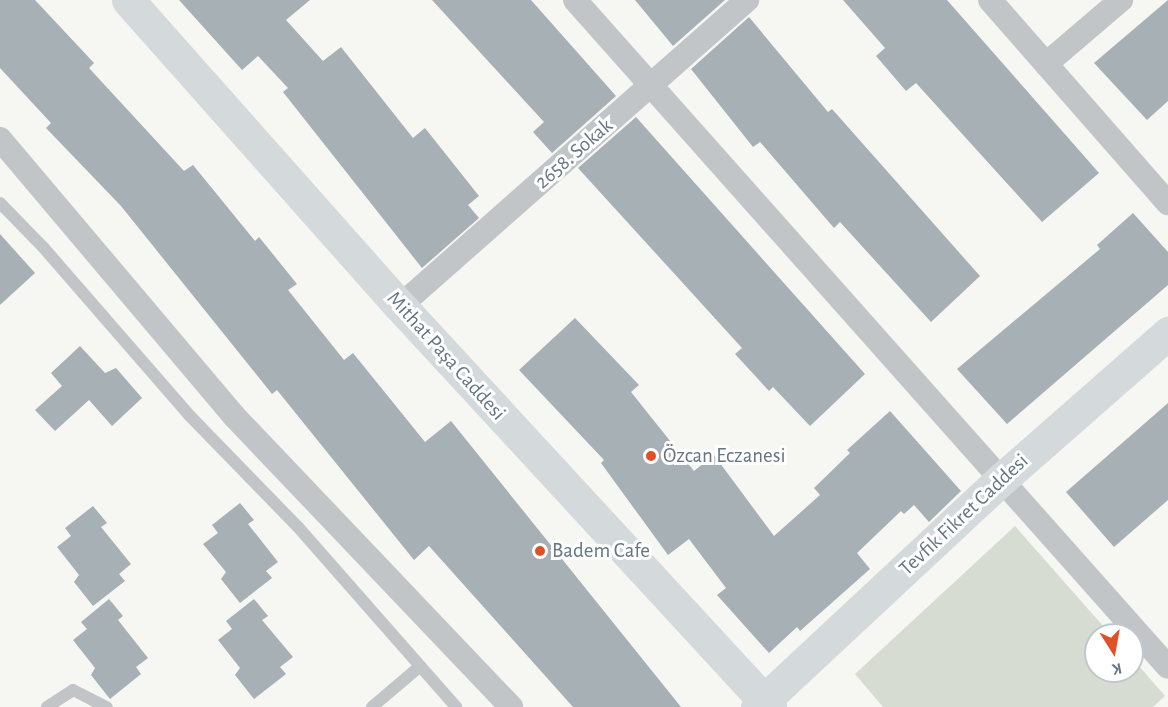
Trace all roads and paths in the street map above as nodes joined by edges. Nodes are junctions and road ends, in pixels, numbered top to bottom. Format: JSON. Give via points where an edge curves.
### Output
{"nodes":[{"id":1,"x":128,"y":0,"type":"edge"},
{"id":2,"x":575,"y":0,"type":"edge"},
{"id":3,"x":747,"y":0,"type":"edge"},
{"id":4,"x":990,"y":0,"type":"edge"},
{"id":5,"x":1120,"y":0,"type":"edge"},
{"id":6,"x":1046,"y":64,"type":"junction"},
{"id":7,"x":651,"y":87,"type":"junction"},
{"id":8,"x":0,"y":139,"type":"edge"},
{"id":9,"x":1168,"y":203,"type":"edge"},
{"id":10,"x":0,"y":204,"type":"edge"},
{"id":11,"x":400,"y":306,"type":"junction"},
{"id":12,"x":1168,"y":333,"type":"edge"},
{"id":13,"x":1003,"y":478,"type":"junction"},
{"id":14,"x":419,"y":667,"type":"junction"},
{"id":15,"x":1168,"y":667,"type":"edge"},
{"id":16,"x":764,"y":705,"type":"edge"},
{"id":17,"x":47,"y":707,"type":"edge"},
{"id":18,"x":107,"y":707,"type":"edge"},
{"id":19,"x":372,"y":707,"type":"edge"},
{"id":20,"x":456,"y":707,"type":"edge"},
{"id":21,"x":511,"y":707,"type":"edge"}],
"edges":[{"from":1,"to":11,"type":"street","name":"Mithat Paşa Caddesi"},
{"from":2,"to":7,"type":"street"},
{"from":3,"to":7,"type":"street","name":"2658. Sokak"},
{"from":4,"to":6,"type":"street"},
{"from":5,"to":6,"type":"street"},
{"from":6,"to":9,"type":"street"},
{"from":7,"to":11,"type":"street","name":"2658. Sokak"},
{"from":7,"to":13,"type":"street"},
{"from":8,"to":21,"type":"street","via":[[234,416]]},
{"from":10,"to":14,"type":"lane","via":[[44,248],[189,415],[298,527]]},
{"from":11,"to":16,"type":"street","name":"Mithat Paşa Caddesi"},
{"from":12,"to":13,"type":"street","name":"Tevfik Fikret Caddesi"},
{"from":13,"to":15,"type":"street"},
{"from":13,"to":16,"type":"street","name":"Tevfik Fikret Caddesi"},
{"from":14,"to":19,"type":"lane"},
{"from":14,"to":20,"type":"lane"},
{"from":17,"to":18,"type":"lane","via":[[73,690]]}]}
